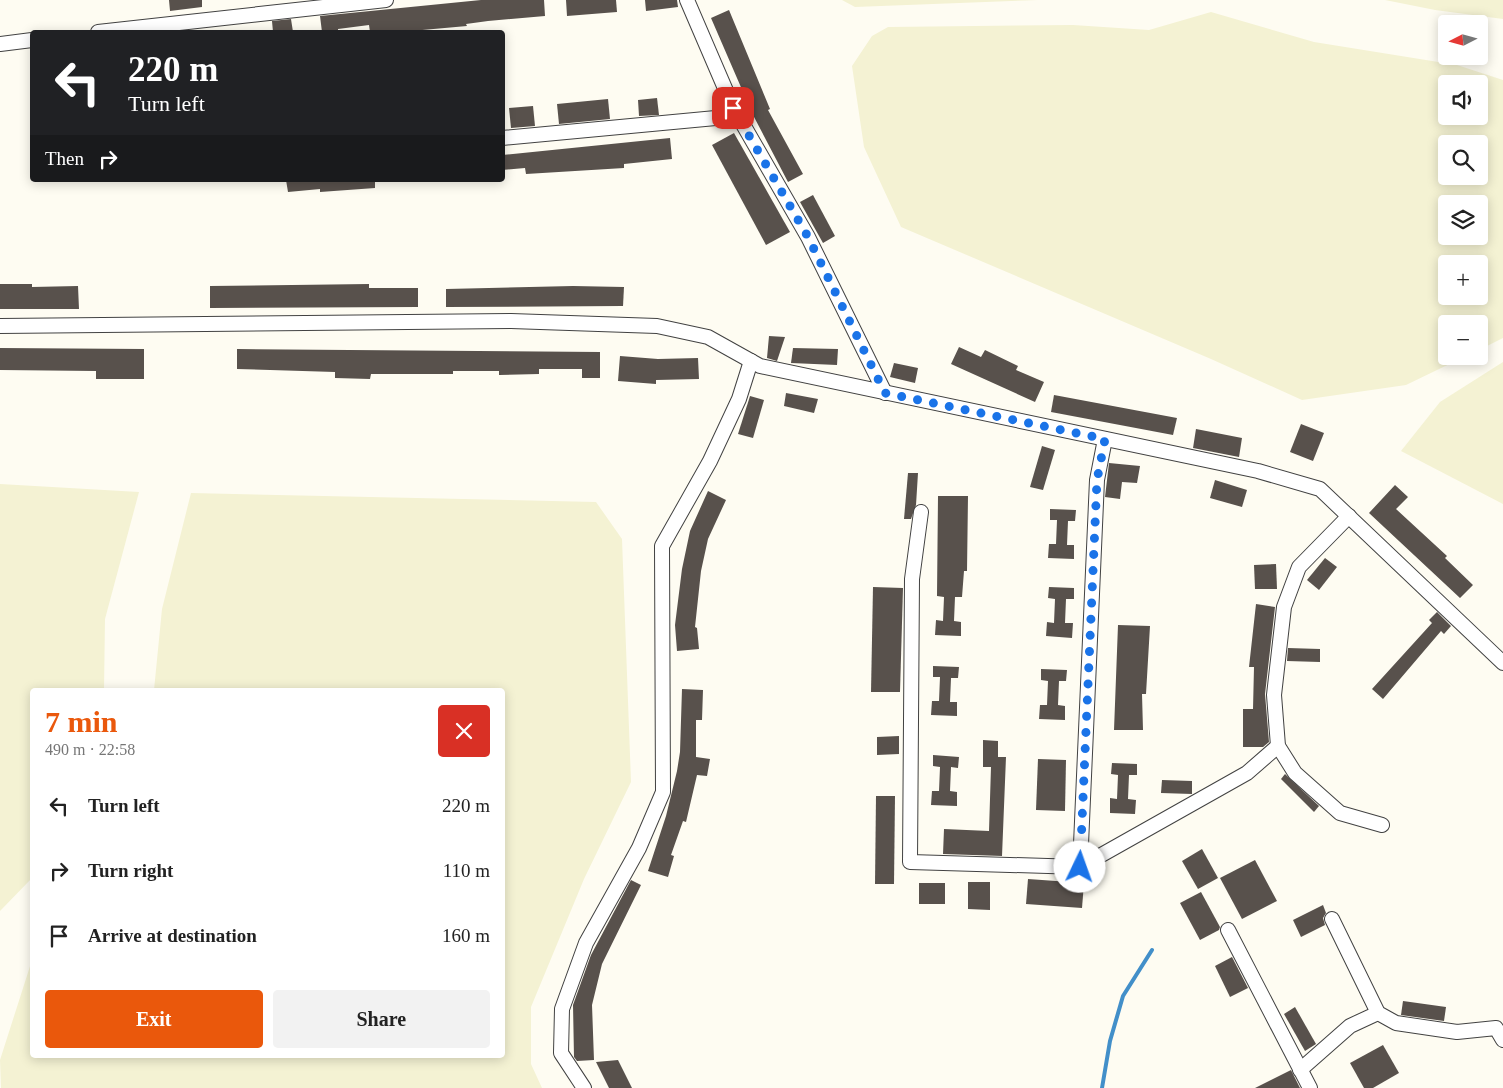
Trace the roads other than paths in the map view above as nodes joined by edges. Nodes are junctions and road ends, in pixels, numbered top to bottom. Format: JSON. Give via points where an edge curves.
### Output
{"nodes":[{"id":1,"x":386,"y":0,"type":"edge"},
{"id":2,"x":687,"y":0,"type":"edge"},
{"id":3,"x":116,"y":30,"type":"edge"},
{"id":4,"x":30,"y":40,"type":"edge"},
{"id":5,"x":0,"y":44,"type":"edge"},
{"id":6,"x":737,"y":116,"type":"junction"},
{"id":7,"x":505,"y":138,"type":"edge"},
{"id":8,"x":0,"y":326,"type":"edge"},
{"id":9,"x":751,"y":361,"type":"junction"},
{"id":10,"x":885,"y":393,"type":"junction"},
{"id":11,"x":1105,"y":439,"type":"junction"},
{"id":12,"x":921,"y":512,"type":"dead end"},
{"id":13,"x":1349,"y":516,"type":"junction"},
{"id":14,"x":1503,"y":663,"type":"edge"},
{"id":15,"x":1278,"y":746,"type":"junction"},
{"id":16,"x":1382,"y":825,"type":"dead end"},
{"id":17,"x":1080,"y":867,"type":"junction"},
{"id":18,"x":1332,"y":919,"type":"dead end"},
{"id":19,"x":1228,"y":930,"type":"dead end"},
{"id":20,"x":1378,"y":1013,"type":"junction"},
{"id":21,"x":1503,"y":1040,"type":"edge"},
{"id":22,"x":1300,"y":1070,"type":"junction"},
{"id":23,"x":584,"y":1088,"type":"edge"},
{"id":24,"x":1310,"y":1088,"type":"edge"}],
"edges":[{"from":1,"to":3,"type":"street"},
{"from":2,"to":6,"type":"street"},
{"from":4,"to":5,"type":"street"},
{"from":6,"to":7,"type":"street"},
{"from":6,"to":10,"type":"street","via":[[808,237]]},
{"from":8,"to":9,"type":"street","via":[[511,321],[657,326],[708,337]]},
{"from":9,"to":10,"type":"street","via":[[760,366]]},
{"from":9,"to":23,"type":"street","via":[[739,399],[714,452],[662,546],[663,792],[639,848],[586,943],[562,1009],[561,1054]]},
{"from":10,"to":11,"type":"street"},
{"from":11,"to":13,"type":"street","via":[[1258,470],[1320,489]]},
{"from":11,"to":17,"type":"street","via":[[1097,480]]},
{"from":12,"to":17,"type":"street","via":[[912,579],[910,862]]},
{"from":13,"to":14,"type":"street"},
{"from":13,"to":15,"type":"street","via":[[1299,567],[1284,608],[1274,695]]},
{"from":15,"to":16,"type":"street","via":[[1296,773],[1340,813]]},
{"from":15,"to":17,"type":"street","via":[[1247,773]]},
{"from":18,"to":20,"type":"street"},
{"from":19,"to":22,"type":"street"},
{"from":20,"to":21,"type":"street","via":[[1396,1023],[1456,1032],[1496,1028]]},
{"from":20,"to":22,"type":"street","via":[[1350,1026]]},
{"from":22,"to":24,"type":"street"}]}
